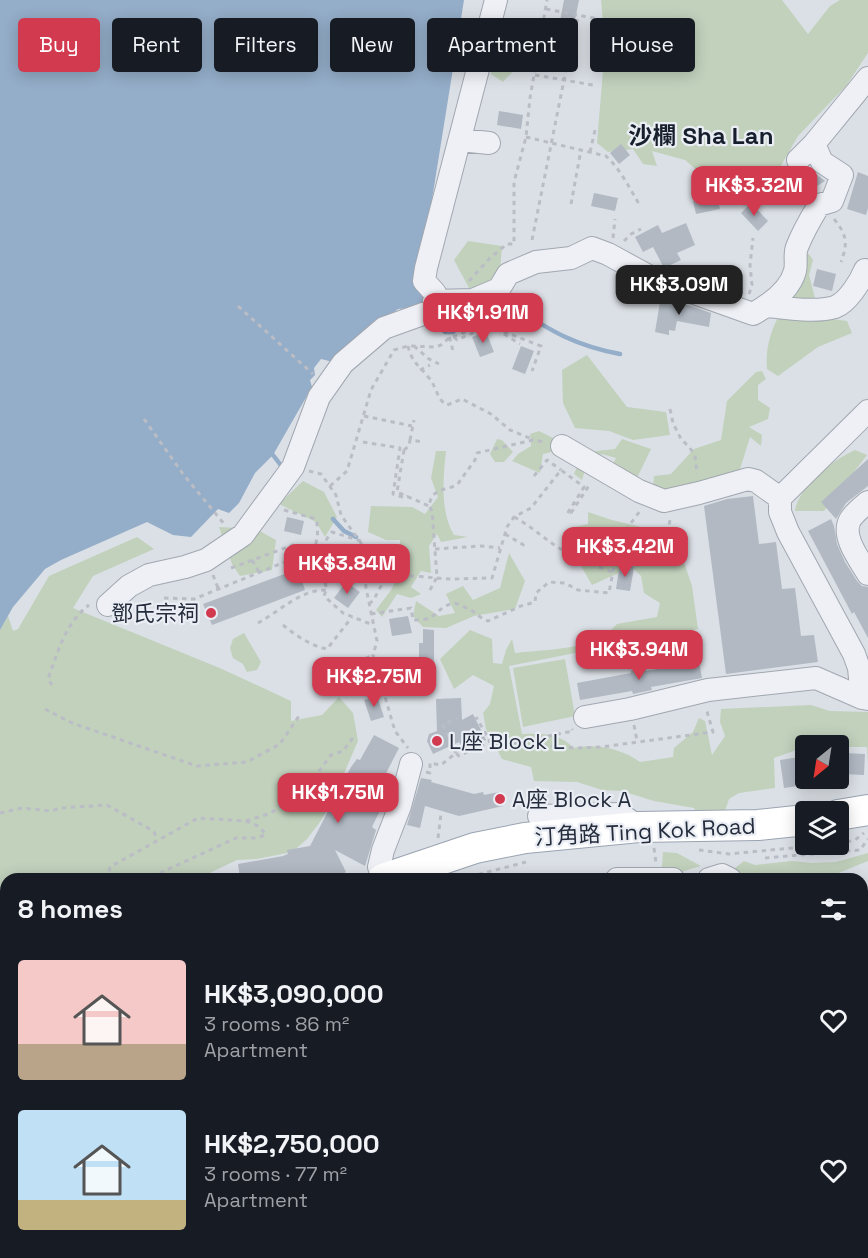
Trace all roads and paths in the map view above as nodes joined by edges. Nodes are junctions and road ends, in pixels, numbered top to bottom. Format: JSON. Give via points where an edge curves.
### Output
{"nodes":[{"id":1,"x":496,"y":0,"type":"edge"},
{"id":2,"x":547,"y":0,"type":"edge"},
{"id":3,"x":546,"y":9,"type":"junction"},
{"id":4,"x":578,"y":16,"type":"joint"},
{"id":5,"x":544,"y":18,"type":"edge"},
{"id":6,"x":590,"y":18,"type":"edge"},
{"id":7,"x":536,"y":72,"type":"edge"},
{"id":8,"x":566,"y":72,"type":"edge"},
{"id":9,"x":535,"y":75,"type":"junction"},
{"id":10,"x":868,"y":78,"type":"edge"},
{"id":11,"x":565,"y":80,"type":"junction"},
{"id":12,"x":593,"y":85,"type":"dead end"},
{"id":13,"x":596,"y":126,"type":"dead end"},
{"id":14,"x":526,"y":137,"type":"junction"},
{"id":15,"x":460,"y":140,"type":"junction"},
{"id":16,"x":489,"y":143,"type":"dead end"},
{"id":17,"x":552,"y":143,"type":"junction"},
{"id":18,"x":814,"y":144,"type":"junction"},
{"id":19,"x":582,"y":150,"type":"junction"},
{"id":20,"x":590,"y":152,"type":"junction"},
{"id":21,"x":798,"y":160,"type":"dead end"},
{"id":22,"x":571,"y":204,"type":"dead end"},
{"id":23,"x":639,"y":204,"type":"dead end"},
{"id":24,"x":824,"y":204,"type":"junction"},
{"id":25,"x":615,"y":219,"type":"dead end"},
{"id":26,"x":753,"y":238,"type":"dead end"},
{"id":27,"x":612,"y":239,"type":"dead end"},
{"id":28,"x":532,"y":240,"type":"dead end"},
{"id":29,"x":841,"y":262,"type":"dead end"},
{"id":30,"x":865,"y":270,"type":"dead end"},
{"id":31,"x":238,"y":306,"type":"dead end"},
{"id":32,"x":767,"y":306,"type":"junction"},
{"id":33,"x":434,"y":308,"type":"junction"},
{"id":34,"x":743,"y":310,"type":"junction"},
{"id":35,"x":477,"y":331,"type":"dead end"},
{"id":36,"x":503,"y":332,"type":"junction"},
{"id":37,"x":451,"y":337,"type":"junction"},
{"id":38,"x":520,"y":344,"type":"dead end"},
{"id":39,"x":408,"y":346,"type":"junction"},
{"id":40,"x":414,"y":346,"type":"junction"},
{"id":41,"x":453,"y":351,"type":"dead end"},
{"id":42,"x":439,"y":364,"type":"dead end"},
{"id":43,"x":430,"y":365,"type":"dead end"},
{"id":44,"x":420,"y":369,"type":"junction"},
{"id":45,"x":532,"y":371,"type":"dead end"},
{"id":46,"x":319,"y":379,"type":"dead end"},
{"id":47,"x":670,"y":409,"type":"dead end"},
{"id":48,"x":868,"y":411,"type":"edge"},
{"id":49,"x":364,"y":416,"type":"junction"},
{"id":50,"x":144,"y":419,"type":"dead end"},
{"id":51,"x":414,"y":420,"type":"dead end"},
{"id":52,"x":412,"y":426,"type":"junction"},
{"id":53,"x":410,"y":440,"type":"junction"},
{"id":54,"x":533,"y":440,"type":"junction"},
{"id":55,"x":363,"y":442,"type":"dead end"},
{"id":56,"x":423,"y":442,"type":"dead end"},
{"id":57,"x":562,"y":446,"type":"joint"},
{"id":58,"x":402,"y":449,"type":"junction"},
{"id":59,"x":293,"y":467,"type":"junction"},
{"id":60,"x":600,"y":468,"type":"junction"},
{"id":61,"x":561,"y":470,"type":"junction"},
{"id":62,"x":534,"y":476,"type":"dead end"},
{"id":63,"x":330,"y":486,"type":"junction"},
{"id":64,"x":699,"y":494,"type":"junction"},
{"id":65,"x":780,"y":498,"type":"junction"},
{"id":66,"x":657,"y":499,"type":"junction"},
{"id":67,"x":868,"y":502,"type":"edge"},
{"id":68,"x":429,"y":507,"type":"junction"},
{"id":69,"x":284,"y":510,"type":"dead end"},
{"id":70,"x":514,"y":517,"type":"junction"},
{"id":71,"x":228,"y":529,"type":"dead end"},
{"id":72,"x":505,"y":534,"type":"junction"},
{"id":73,"x":361,"y":540,"type":"junction"},
{"id":74,"x":527,"y":547,"type":"dead end"},
{"id":75,"x":500,"y":548,"type":"junction"},
{"id":76,"x":435,"y":549,"type":"junction"},
{"id":77,"x":252,"y":560,"type":"junction"},
{"id":78,"x":636,"y":566,"type":"dead end"},
{"id":79,"x":259,"y":572,"type":"junction"},
{"id":80,"x":612,"y":572,"type":"junction"},
{"id":81,"x":212,"y":574,"type":"dead end"},
{"id":82,"x":868,"y":574,"type":"edge"},
{"id":83,"x":366,"y":575,"type":"junction"},
{"id":84,"x":437,"y":578,"type":"junction"},
{"id":85,"x":327,"y":590,"type":"junction"},
{"id":86,"x":430,"y":590,"type":"dead end"},
{"id":87,"x":164,"y":598,"type":"dead end"},
{"id":88,"x":102,"y":602,"type":"joint"},
{"id":89,"x":369,"y":604,"type":"junction"},
{"id":90,"x":370,"y":614,"type":"junction"},
{"id":91,"x":352,"y":617,"type":"junction"},
{"id":92,"x":258,"y":623,"type":"dead end"},
{"id":93,"x":283,"y":625,"type":"dead end"},
{"id":94,"x":373,"y":625,"type":"junction"},
{"id":95,"x":373,"y":655,"type":"junction"},
{"id":96,"x":328,"y":681,"type":"dead end"},
{"id":97,"x":52,"y":685,"type":"dead end"},
{"id":98,"x":702,"y":691,"type":"junction"},
{"id":99,"x":865,"y":699,"type":"edge"},
{"id":100,"x":45,"y":709,"type":"dead end"},
{"id":101,"x":299,"y":716,"type":"dead end"},
{"id":102,"x":476,"y":717,"type":"dead end"},
{"id":103,"x":457,"y":718,"type":"dead end"},
{"id":104,"x":578,"y":720,"type":"joint"},
{"id":105,"x":355,"y":735,"type":"dead end"},
{"id":106,"x":490,"y":741,"type":"junction"},
{"id":107,"x":536,"y":742,"type":"dead end"},
{"id":108,"x":456,"y":753,"type":"junction"},
{"id":109,"x":410,"y":767,"type":"junction"},
{"id":110,"x":868,"y":810,"type":"edge"},
{"id":111,"x":0,"y":813,"type":"edge"},
{"id":112,"x":849,"y":813,"type":"edge"},
{"id":113,"x":441,"y":814,"type":"dead end"},
{"id":114,"x":539,"y":816,"type":"dead end"},
{"id":115,"x":246,"y":821,"type":"junction"},
{"id":116,"x":795,"y":821,"type":"edge"},
{"id":117,"x":868,"y":827,"type":"edge"},
{"id":118,"x":646,"y":832,"type":"junction"},
{"id":119,"x":157,"y":839,"type":"junction"},
{"id":120,"x":868,"y":839,"type":"edge"},
{"id":121,"x":438,"y":840,"type":"dead end"},
{"id":122,"x":849,"y":841,"type":"edge"},
{"id":123,"x":868,"y":847,"type":"edge"},
{"id":124,"x":689,"y":848,"type":"dead end"},
{"id":125,"x":795,"y":848,"type":"edge"},
{"id":126,"x":860,"y":849,"type":"junction"},
{"id":127,"x":765,"y":858,"type":"dead end"},
{"id":128,"x":527,"y":862,"type":"dead end"},
{"id":129,"x":109,"y":873,"type":"edge"},
{"id":130,"x":160,"y":873,"type":"edge"},
{"id":131,"x":381,"y":873,"type":"edge"},
{"id":132,"x":484,"y":873,"type":"edge"},
{"id":133,"x":663,"y":873,"type":"edge"}],
"edges":[{"from":1,"to":15,"type":"street"},
{"from":2,"to":3,"type":"path"},
{"from":3,"to":4,"type":"path"},
{"from":3,"to":5,"type":"path"},
{"from":4,"to":6,"type":"path"},
{"from":7,"to":9,"type":"path"},
{"from":8,"to":11,"type":"path"},
{"from":9,"to":11,"type":"path"},
{"from":9,"to":14,"type":"path"},
{"from":10,"to":18,"type":"street"},
{"from":11,"to":12,"type":"path"},
{"from":11,"to":17,"type":"path"},
{"from":13,"to":20,"type":"path"},
{"from":14,"to":17,"type":"path"},
{"from":14,"to":33,"type":"path","via":[[514,182],[514,244],[507,244]]},
{"from":15,"to":16,"type":"street"},
{"from":15,"to":33,"type":"street","via":[[426,268],[424,281],[435,293]]},
{"from":17,"to":19,"type":"path"},
{"from":17,"to":28,"type":"path"},
{"from":18,"to":21,"type":"street"},
{"from":18,"to":24,"type":"street","via":[[822,162],[842,175],[832,201]]},
{"from":19,"to":20,"type":"path"},
{"from":19,"to":22,"type":"path"},
{"from":20,"to":23,"type":"path","via":[[606,156],[614,163]]},
{"from":24,"to":29,"type":"path","via":[[844,236],[846,247]]},
{"from":24,"to":32,"type":"street","via":[[819,205],[796,250],[795,271],[783,291]]},
{"from":25,"to":27,"type":"path"},
{"from":26,"to":34,"type":"path","via":[[752,285]]},
{"from":30,"to":32,"type":"street","via":[[858,286],[837,306]]},
{"from":31,"to":46,"type":"path"},
{"from":32,"to":34,"type":"street","via":[[753,314]]},
{"from":33,"to":34,"type":"street","via":[[473,300],[499,289],[508,274],[536,262],[571,258],[592,248],[652,278]]},
{"from":33,"to":37,"type":"path"},
{"from":33,"to":59,"type":"street","via":[[384,328],[343,363],[319,397]]},
{"from":35,"to":37,"type":"path","via":[[457,340]]},
{"from":36,"to":37,"type":"path","via":[[486,325]]},
{"from":36,"to":38,"type":"path"},
{"from":36,"to":45,"type":"path","via":[[541,346]]},
{"from":37,"to":40,"type":"path","via":[[441,345]]},
{"from":37,"to":41,"type":"path"},
{"from":39,"to":40,"type":"path"},
{"from":39,"to":44,"type":"path"},
{"from":39,"to":49,"type":"path","via":[[399,347],[390,355],[371,390]]},
{"from":40,"to":42,"type":"path"},
{"from":43,"to":44,"type":"path"},
{"from":44,"to":54,"type":"path","via":[[431,380],[440,401],[447,405],[462,399]]},
{"from":47,"to":64,"type":"path","via":[[681,439],[695,456]]},
{"from":48,"to":65,"type":"street"},
{"from":49,"to":52,"type":"path"},
{"from":49,"to":63,"type":"path","via":[[347,471]]},
{"from":50,"to":71,"type":"path"},
{"from":51,"to":52,"type":"path"},
{"from":52,"to":53,"type":"path"},
{"from":53,"to":56,"type":"path"},
{"from":53,"to":58,"type":"path","via":[[409,446]]},
{"from":54,"to":57,"type":"path"},
{"from":54,"to":68,"type":"path","via":[[477,453],[457,485],[433,494]]},
{"from":55,"to":58,"type":"path"},
{"from":57,"to":60,"type":"street"},
{"from":58,"to":68,"type":"path","via":[[393,494],[408,496]]},
{"from":59,"to":63,"type":"path","via":[[321,474]]},
{"from":59,"to":88,"type":"street","via":[[243,535],[206,560],[149,575]]},
{"from":60,"to":61,"type":"path","via":[[567,514],[584,487]]},
{"from":60,"to":66,"type":"street"},
{"from":61,"to":62,"type":"path","via":[[547,460]]},
{"from":61,"to":70,"type":"path","via":[[531,508]]},
{"from":63,"to":73,"type":"path","via":[[340,515]]},
{"from":64,"to":65,"type":"street","via":[[748,479]]},
{"from":64,"to":66,"type":"street"},
{"from":65,"to":99,"type":"street","via":[[780,512],[788,532],[854,654]]},
{"from":66,"to":78,"type":"path","via":[[670,514],[670,530]]},
{"from":66,"to":80,"type":"path","via":[[619,539]]},
{"from":67,"to":82,"type":"street","via":[[850,520],[848,529]]},
{"from":68,"to":76,"type":"path"},
{"from":69,"to":85,"type":"path","via":[[316,519],[319,532],[315,555]]},
{"from":70,"to":72,"type":"path"},
{"from":70,"to":80,"type":"path","via":[[552,543]]},
{"from":72,"to":74,"type":"path"},
{"from":72,"to":75,"type":"path"},
{"from":73,"to":83,"type":"path"},
{"from":73,"to":83,"type":"path","via":[[332,532],[322,545],[321,560],[330,581]]},
{"from":75,"to":76,"type":"path"},
{"from":75,"to":84,"type":"path","via":[[492,578]]},
{"from":76,"to":84,"type":"path"},
{"from":77,"to":79,"type":"path"},
{"from":77,"to":79,"type":"path","via":[[293,545],[300,556]]},
{"from":77,"to":81,"type":"path"},
{"from":79,"to":87,"type":"path","via":[[194,599]]},
{"from":80,"to":90,"type":"path","via":[[609,593],[549,582],[536,593],[535,602],[488,621],[455,603],[420,620],[413,620],[411,608]]},
{"from":83,"to":89,"type":"path"},
{"from":84,"to":86,"type":"path"},
{"from":84,"to":89,"type":"path","via":[[392,578],[384,582]]},
{"from":85,"to":91,"type":"path","via":[[324,596]]},
{"from":85,"to":92,"type":"path","via":[[306,593]]},
{"from":88,"to":97,"type":"path","via":[[79,613],[70,624],[48,679]]},
{"from":89,"to":90,"type":"path"},
{"from":90,"to":94,"type":"path"},
{"from":91,"to":93,"type":"path","via":[[327,649]]},
{"from":91,"to":94,"type":"path"},
{"from":94,"to":95,"type":"path"},
{"from":95,"to":96,"type":"path","via":[[340,670]]},
{"from":95,"to":109,"type":"path","via":[[395,731],[408,747]]},
{"from":98,"to":99,"type":"street","via":[[816,678]]},
{"from":98,"to":104,"type":"street"},
{"from":98,"to":107,"type":"path","via":[[713,732],[577,748]]},
{"from":100,"to":101,"type":"path","via":[[72,723],[197,766],[247,762],[280,744]]},
{"from":102,"to":106,"type":"path"},
{"from":103,"to":108,"type":"path","via":[[443,725]]},
{"from":104,"to":106,"type":"path","via":[[573,731],[500,746],[496,739]]},
{"from":105,"to":115,"type":"path","via":[[343,751],[331,755],[298,794],[270,813]]},
{"from":106,"to":108,"type":"path","via":[[459,756]]},
{"from":108,"to":109,"type":"path","via":[[441,765],[430,763],[430,773]]},
{"from":109,"to":131,"type":"street","via":[[383,850]]},
{"from":110,"to":112,"type":"main road"},
{"from":111,"to":119,"type":"path","via":[[22,808],[51,811],[107,805],[154,832]]},
{"from":113,"to":121,"type":"path"},
{"from":114,"to":118,"type":"street","via":[[620,814]]},
{"from":115,"to":119,"type":"path","via":[[198,818]]},
{"from":115,"to":130,"type":"path","via":[[266,834],[236,838]]},
{"from":116,"to":118,"type":"main road","name":"汀角路 Ting Kok Road"},
{"from":117,"to":122,"type":"path"},
{"from":118,"to":131,"type":"main road","name":"汀角路 Ting Kok Road","via":[[583,831],[515,840]]},
{"from":118,"to":133,"type":"path"},
{"from":119,"to":129,"type":"path","via":[[110,867]]},
{"from":120,"to":126,"type":"path"},
{"from":123,"to":126,"type":"path"},
{"from":124,"to":125,"type":"path","via":[[729,854]]},
{"from":126,"to":127,"type":"path"},
{"from":128,"to":132,"type":"path"}]}
